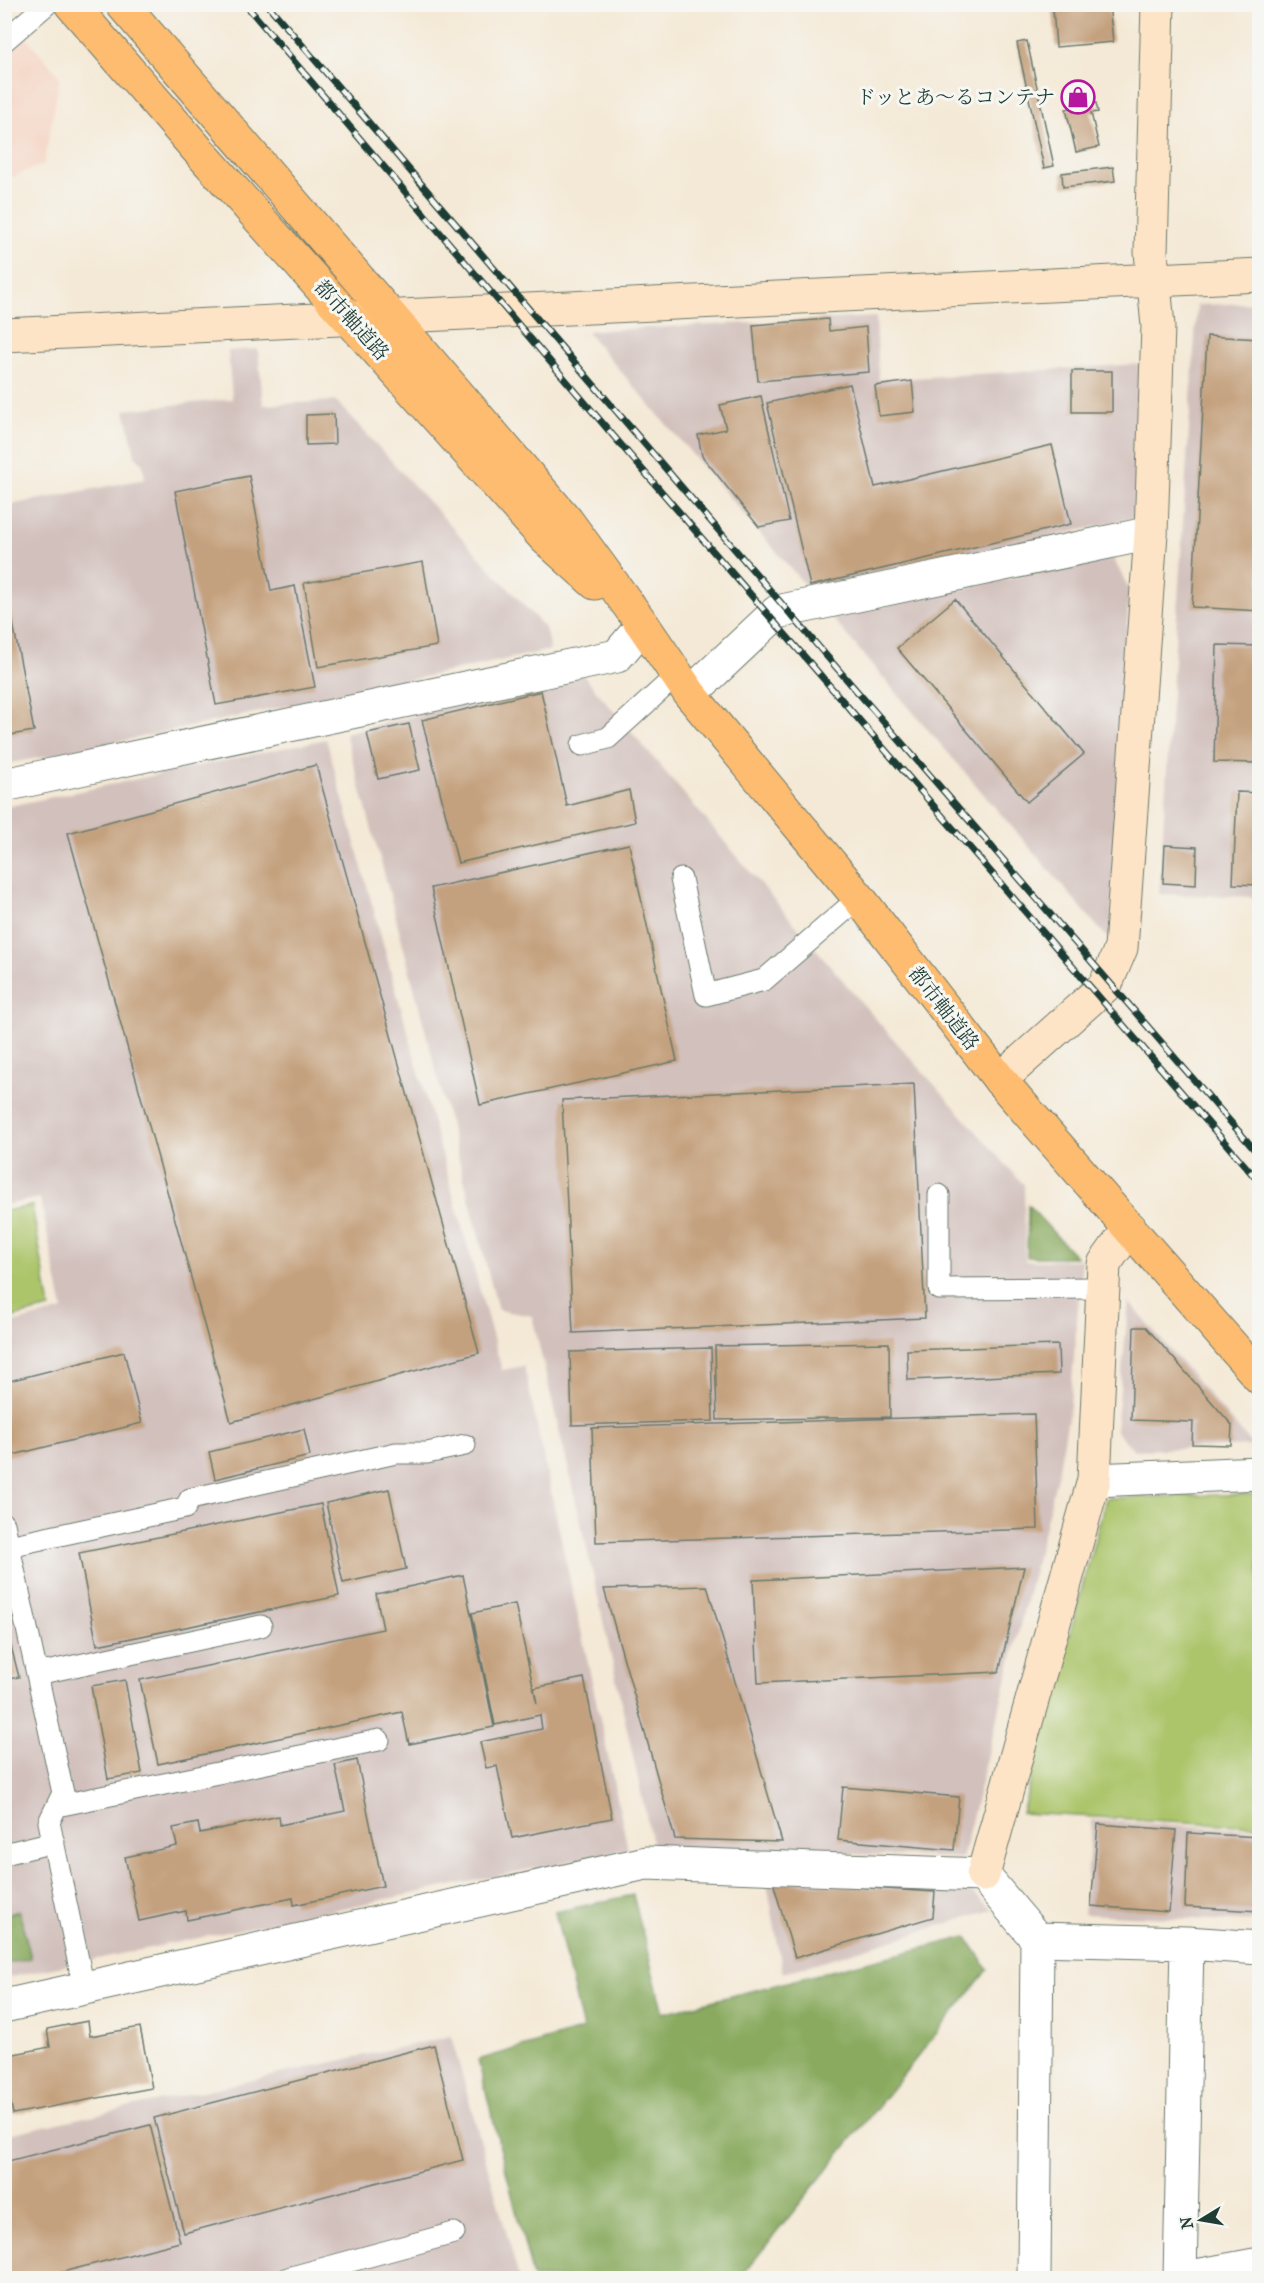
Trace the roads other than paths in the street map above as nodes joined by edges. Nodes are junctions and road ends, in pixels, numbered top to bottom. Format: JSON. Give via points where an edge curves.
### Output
{"nodes":[{"id":1,"x":47,"y":4,"type":"edge"},
{"id":2,"x":71,"y":4,"type":"edge"},
{"id":3,"x":122,"y":4,"type":"edge"},
{"id":4,"x":1158,"y":4,"type":"edge"},
{"id":5,"x":4,"y":41,"type":"edge"},
{"id":6,"x":1260,"y":275,"type":"edge"},
{"id":7,"x":1154,"y":281,"type":"junction"},
{"id":8,"x":389,"y":317,"type":"junction"},
{"id":9,"x":350,"y":318,"type":"junction"},
{"id":10,"x":4,"y":335,"type":"edge"},
{"id":11,"x":1151,"y":533,"type":"junction"},
{"id":12,"x":643,"y":625,"type":"junction"},
{"id":13,"x":683,"y":685,"type":"junction"},
{"id":14,"x":582,"y":745,"type":"dead end"},
{"id":15,"x":4,"y":785,"type":"edge"},
{"id":16,"x":681,"y":879,"type":"dead end"},
{"id":17,"x":860,"y":898,"type":"junction"},
{"id":18,"x":1000,"y":1080,"type":"junction"},
{"id":19,"x":939,"y":1195,"type":"dead end"},
{"id":20,"x":1130,"y":1228,"type":"junction"},
{"id":21,"x":1102,"y":1288,"type":"junction"},
{"id":22,"x":1260,"y":1378,"type":"edge"},
{"id":23,"x":465,"y":1445,"type":"dead end"},
{"id":24,"x":1260,"y":1473,"type":"edge"},
{"id":25,"x":1094,"y":1480,"type":"junction"},
{"id":26,"x":4,"y":1524,"type":"edge"},
{"id":27,"x":9,"y":1546,"type":"junction"},
{"id":28,"x":261,"y":1626,"type":"dead end"},
{"id":29,"x":37,"y":1674,"type":"junction"},
{"id":30,"x":379,"y":1740,"type":"dead end"},
{"id":31,"x":57,"y":1806,"type":"junction"},
{"id":32,"x":54,"y":1842,"type":"junction"},
{"id":33,"x":4,"y":1854,"type":"edge"},
{"id":34,"x":983,"y":1875,"type":"junction"},
{"id":35,"x":1037,"y":1939,"type":"junction"},
{"id":36,"x":1187,"y":1943,"type":"junction"},
{"id":37,"x":1260,"y":1948,"type":"edge"},
{"id":38,"x":84,"y":1988,"type":"junction"},
{"id":39,"x":4,"y":2006,"type":"edge"},
{"id":40,"x":454,"y":2233,"type":"dead end"},
{"id":41,"x":1260,"y":2264,"type":"edge"},
{"id":42,"x":288,"y":2278,"type":"edge"},
{"id":43,"x":1035,"y":2278,"type":"edge"},
{"id":44,"x":1180,"y":2278,"type":"edge"},
{"id":45,"x":1185,"y":2278,"type":"edge"}],
"edges":[{"from":1,"to":5,"type":"lane"},
{"from":2,"to":9,"type":"main road","name":"都市軸道路"},
{"from":3,"to":8,"type":"main road","name":"都市軸道路"},
{"from":4,"to":7,"type":"street","via":[[1151,252]]},
{"from":6,"to":7,"type":"street"},
{"from":7,"to":8,"type":"street"},
{"from":7,"to":11,"type":"street","via":[[1158,326]]},
{"from":8,"to":9,"type":"street"},
{"from":8,"to":12,"type":"main road","name":"都市軸道路","via":[[567,520]]},
{"from":9,"to":10,"type":"street"},
{"from":9,"to":12,"type":"main road","name":"都市軸道路","via":[[545,538]]},
{"from":11,"to":13,"type":"street","via":[[777,612]]},
{"from":11,"to":18,"type":"street","via":[[1121,948],[1105,986]]},
{"from":12,"to":13,"type":"main road","name":"都市軸道路"},
{"from":12,"to":15,"type":"street","via":[[617,656]]},
{"from":13,"to":14,"type":"lane","via":[[608,738]]},
{"from":13,"to":17,"type":"main road","name":"都市軸道路"},
{"from":16,"to":17,"type":"lane","via":[[706,995],[764,980]]},
{"from":17,"to":18,"type":"main road","name":"都市軸道路"},
{"from":18,"to":20,"type":"main road","name":"都市軸道路"},
{"from":19,"to":21,"type":"lane","via":[[939,1289]]},
{"from":20,"to":21,"type":"street","via":[[1104,1264]]},
{"from":20,"to":22,"type":"main road","name":"都市軸道路"},
{"from":21,"to":25,"type":"street"},
{"from":23,"to":27,"type":"lane","via":[[427,1453],[396,1453],[327,1468],[190,1499],[185,1508]]},
{"from":24,"to":25,"type":"street"},
{"from":25,"to":34,"type":"street"},
{"from":26,"to":27,"type":"lane"},
{"from":27,"to":29,"type":"lane"},
{"from":28,"to":29,"type":"lane"},
{"from":29,"to":31,"type":"lane","via":[[63,1793]]},
{"from":30,"to":31,"type":"lane"},
{"from":31,"to":32,"type":"lane","via":[[49,1822]]},
{"from":32,"to":33,"type":"lane"},
{"from":32,"to":38,"type":"lane"},
{"from":34,"to":35,"type":"street"},
{"from":34,"to":38,"type":"street","via":[[646,1863]]},
{"from":35,"to":36,"type":"street"},
{"from":35,"to":43,"type":"street"},
{"from":36,"to":37,"type":"street"},
{"from":36,"to":44,"type":"street"},
{"from":38,"to":39,"type":"street"},
{"from":40,"to":42,"type":"lane"},
{"from":41,"to":45,"type":"street"}]}
